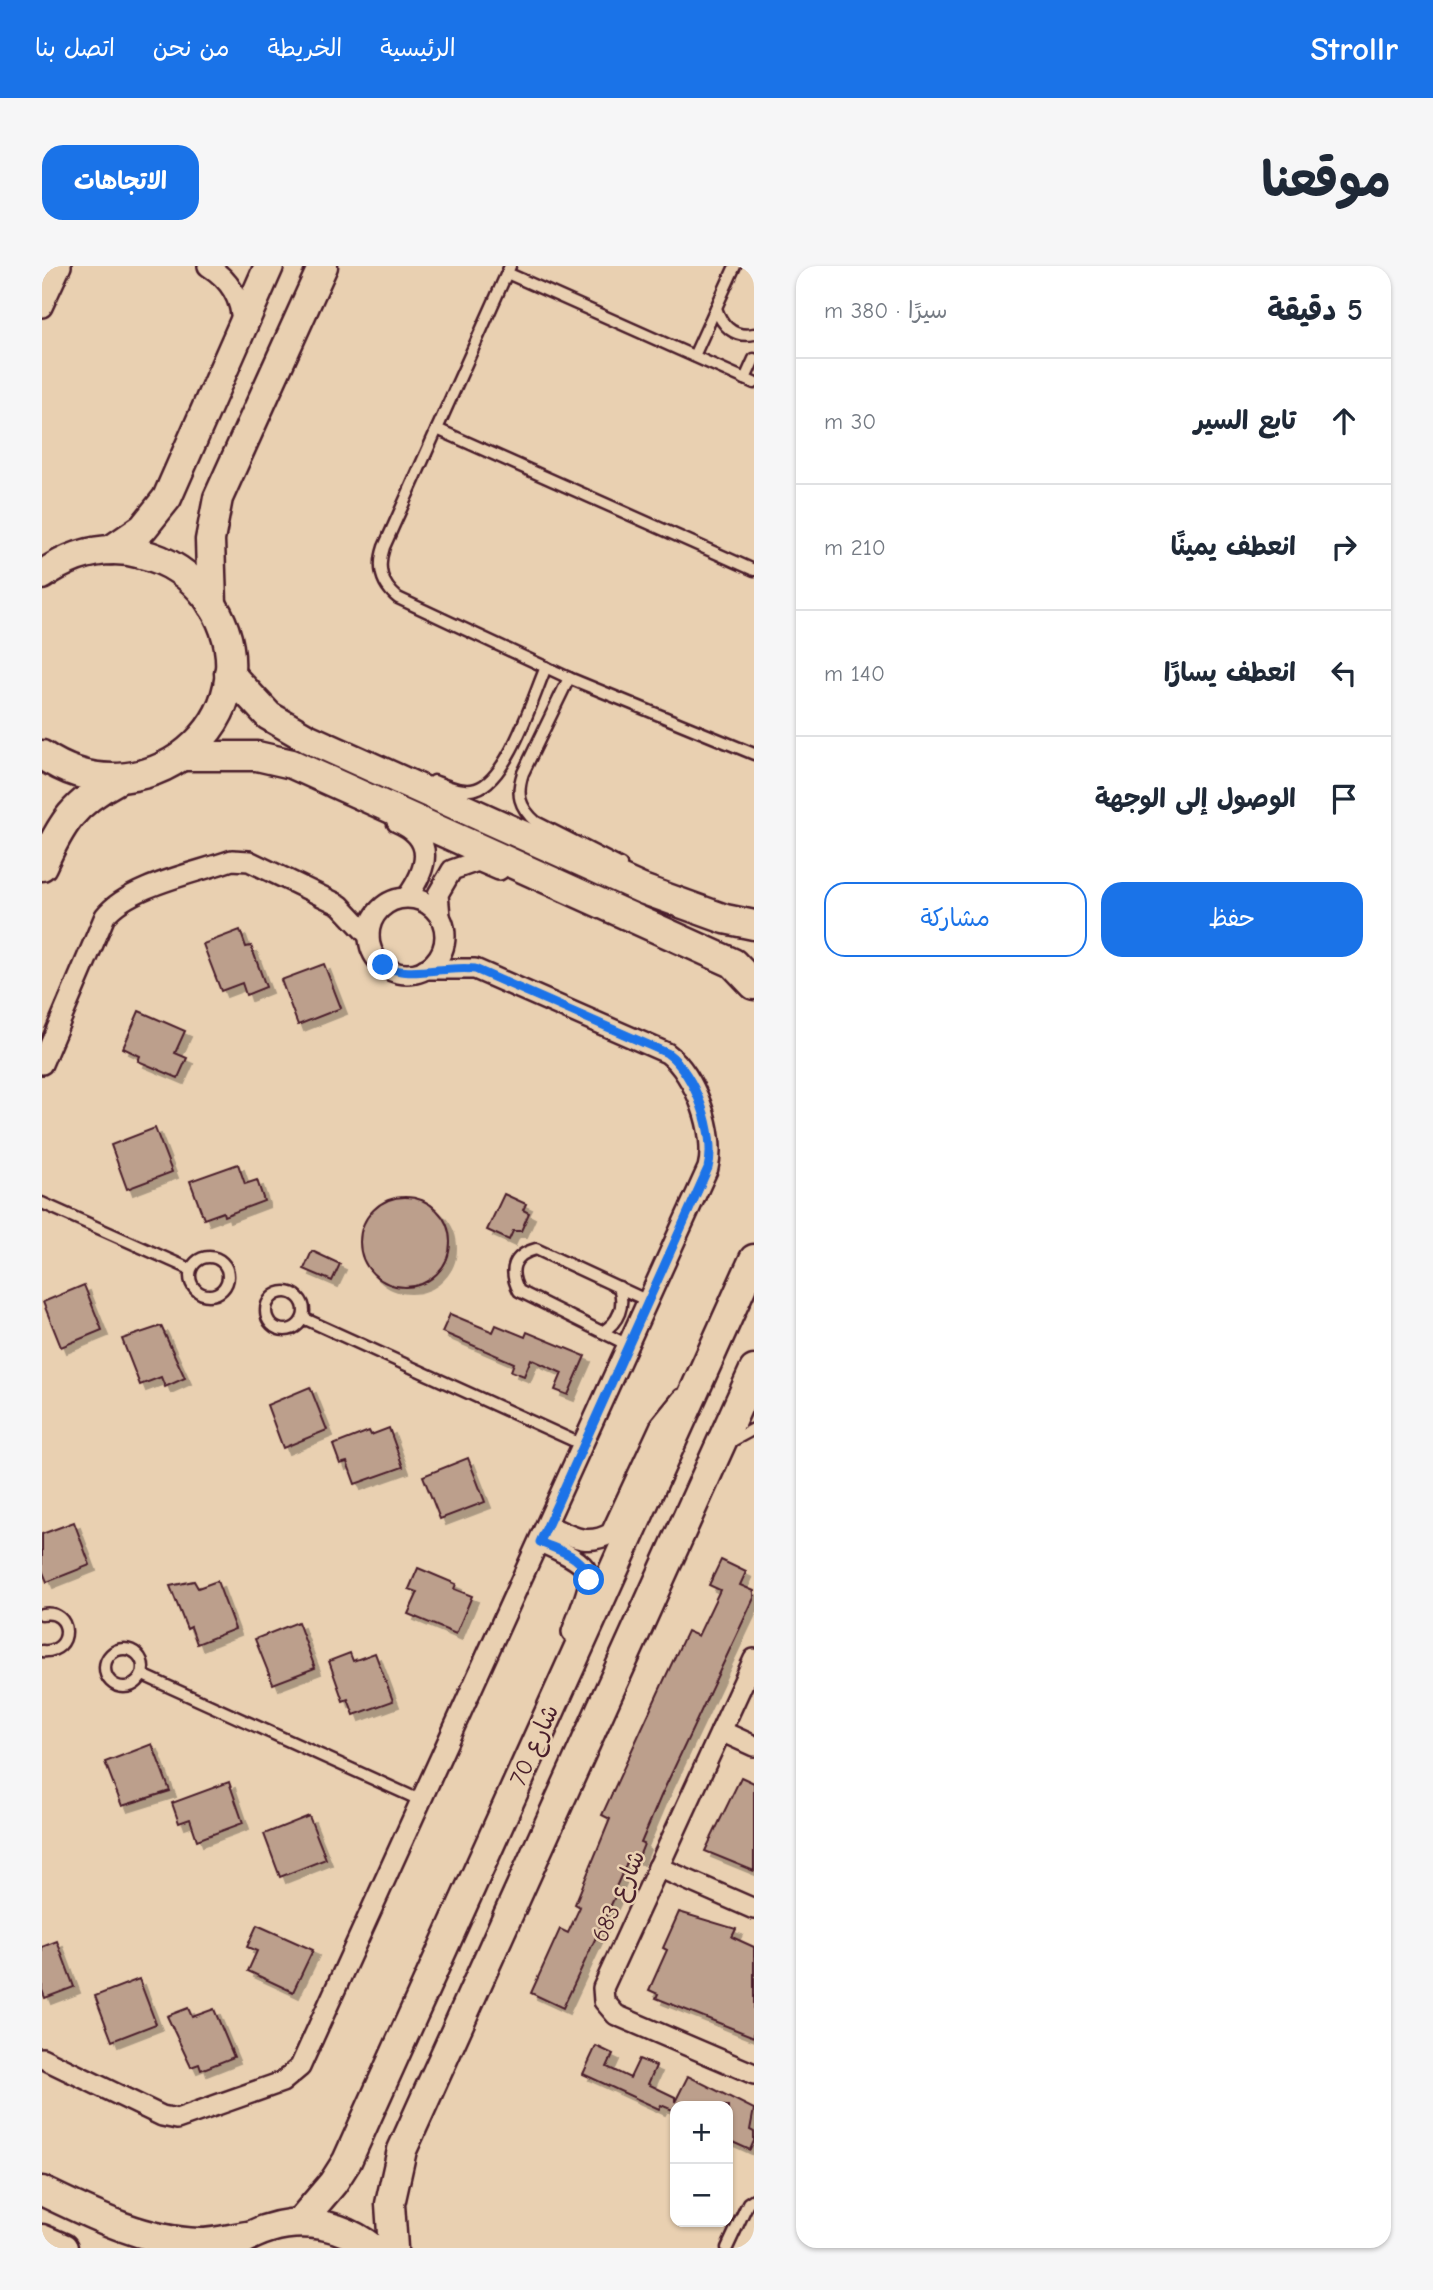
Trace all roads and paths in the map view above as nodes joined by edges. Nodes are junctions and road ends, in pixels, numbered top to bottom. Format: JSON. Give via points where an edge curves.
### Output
{"nodes":[{"id":1,"x":61,"y":266,"type":"edge"},
{"id":2,"x":208,"y":266,"type":"edge"},
{"id":3,"x":269,"y":266,"type":"edge"},
{"id":4,"x":323,"y":266,"type":"edge"},
{"id":5,"x":735,"y":266,"type":"edge"},
{"id":6,"x":508,"y":269,"type":"edge"},
{"id":7,"x":42,"y":307,"type":"edge"},
{"id":8,"x":716,"y":307,"type":"junction"},
{"id":9,"x":242,"y":324,"type":"junction"},
{"id":10,"x":754,"y":334,"type":"edge"},
{"id":11,"x":694,"y":356,"type":"junction"},
{"id":12,"x":754,"y":359,"type":"edge"},
{"id":13,"x":750,"y":381,"type":"edge"},
{"id":14,"x":437,"y":429,"type":"junction"},
{"id":15,"x":111,"y":550,"type":"junction"},
{"id":16,"x":46,"y":570,"type":"edge"},
{"id":17,"x":754,"y":570,"type":"edge"},
{"id":18,"x":212,"y":605,"type":"junction"},
{"id":19,"x":546,"y":667,"type":"junction"},
{"id":20,"x":229,"y":673,"type":"junction"},
{"id":21,"x":569,"y":678,"type":"junction"},
{"id":22,"x":754,"y":754,"type":"edge"},
{"id":23,"x":42,"y":755,"type":"edge"},
{"id":24,"x":184,"y":756,"type":"junction"},
{"id":25,"x":386,"y":771,"type":"junction"},
{"id":26,"x":117,"y":780,"type":"junction"},
{"id":27,"x":339,"y":784,"type":"junction"},
{"id":28,"x":42,"y":866,"type":"edge"},
{"id":29,"x":553,"y":883,"type":"junction"},
{"id":30,"x":642,"y":889,"type":"junction"},
{"id":31,"x":407,"y":897,"type":"junction"},
{"id":32,"x":340,"y":905,"type":"junction"},
{"id":33,"x":384,"y":906,"type":"junction"},
{"id":34,"x":440,"y":916,"type":"junction"},
{"id":35,"x":754,"y":925,"type":"edge"},
{"id":36,"x":369,"y":936,"type":"junction"},
{"id":37,"x":445,"y":936,"type":"junction"},
{"id":38,"x":475,"y":969,"type":"junction"},
{"id":39,"x":425,"y":970,"type":"junction"},
{"id":40,"x":754,"y":985,"type":"edge"},
{"id":41,"x":42,"y":1064,"type":"edge"},
{"id":42,"x":42,"y":1203,"type":"edge"},
{"id":43,"x":754,"y":1259,"type":"edge"},
{"id":44,"x":191,"y":1269,"type":"junction"},
{"id":45,"x":620,"y":1287,"type":"junction"},
{"id":46,"x":648,"y":1301,"type":"junction"},
{"id":47,"x":303,"y":1318,"type":"junction"},
{"id":48,"x":602,"y":1332,"type":"junction"},
{"id":49,"x":628,"y":1345,"type":"junction"},
{"id":50,"x":754,"y":1370,"type":"edge"},
{"id":51,"x":700,"y":1380,"type":"junction"},
{"id":52,"x":754,"y":1429,"type":"edge"},
{"id":53,"x":583,"y":1446,"type":"junction"},
{"id":54,"x":720,"y":1447,"type":"junction"},
{"id":55,"x":543,"y":1534,"type":"junction"},
{"id":56,"x":42,"y":1614,"type":"edge"},
{"id":57,"x":42,"y":1651,"type":"edge"},
{"id":58,"x":754,"y":1659,"type":"edge"},
{"id":59,"x":143,"y":1675,"type":"junction"},
{"id":60,"x":721,"y":1731,"type":"junction"},
{"id":61,"x":754,"y":1746,"type":"edge"},
{"id":62,"x":531,"y":1753,"type":"junction"},
{"id":63,"x":423,"y":1801,"type":"junction"},
{"id":64,"x":658,"y":1867,"type":"junction"},
{"id":65,"x":754,"y":1909,"type":"edge"},
{"id":66,"x":42,"y":2058,"type":"edge"},
{"id":67,"x":754,"y":2074,"type":"edge"},
{"id":68,"x":42,"y":2191,"type":"edge"},
{"id":69,"x":754,"y":2199,"type":"edge"},
{"id":70,"x":300,"y":2222,"type":"junction"},
{"id":71,"x":42,"y":2239,"type":"edge"},
{"id":72,"x":238,"y":2242,"type":"edge"},
{"id":73,"x":63,"y":2248,"type":"edge"},
{"id":74,"x":372,"y":2248,"type":"edge"},
{"id":75,"x":393,"y":2248,"type":"edge"},
{"id":76,"x":727,"y":2248,"type":"edge"}],
"edges":[{"from":1,"to":7,"type":"street"},
{"from":2,"to":9,"type":"street","via":[[229,283]]},
{"from":3,"to":9,"type":"main road"},
{"from":4,"to":18,"type":"main road","via":[[218,498],[210,540]]},
{"from":5,"to":8,"type":"lane"},
{"from":6,"to":11,"type":"lane"},
{"from":6,"to":14,"type":"lane"},
{"from":8,"to":10,"type":"lane","via":[[726,327]]},
{"from":8,"to":11,"type":"lane"},
{"from":9,"to":15,"type":"main road","via":[[167,498],[143,528]]},
{"from":11,"to":13,"type":"lane"},
{"from":12,"to":13,"type":"lane"},
{"from":14,"to":17,"type":"lane"},
{"from":14,"to":19,"type":"lane","via":[[380,558],[383,581],[398,598]]},
{"from":15,"to":16,"type":"main road","via":[[82,554]]},
{"from":15,"to":18,"type":"main road","via":[[131,551],[169,564],[186,575]]},
{"from":18,"to":20,"type":"main road","via":[[225,638]]},
{"from":19,"to":21,"type":"lane"},
{"from":19,"to":25,"type":"lane","via":[[504,764],[487,784],[462,790],[411,773]]},
{"from":20,"to":24,"type":"main road","via":[[215,719]]},
{"from":20,"to":25,"type":"main road","via":[[269,716],[307,738]]},
{"from":21,"to":22,"type":"lane"},
{"from":21,"to":30,"type":"lane","via":[[523,773],[519,800],[536,822],[620,864]]},
{"from":23,"to":26,"type":"main road","via":[[88,778]]},
{"from":24,"to":26,"type":"main road","via":[[164,769]]},
{"from":24,"to":27,"type":"main road","via":[[257,756],[292,764]]},
{"from":25,"to":30,"type":"main road"},
{"from":26,"to":28,"type":"main road","via":[[75,808],[60,827]]},
{"from":27,"to":29,"type":"main road"},
{"from":27,"to":31,"type":"street","via":[[357,806],[409,827],[422,844],[425,866]]},
{"from":29,"to":34,"type":"street","via":[[530,883],[478,861],[469,862],[452,870],[441,886]]},
{"from":29,"to":40,"type":"main road","via":[[733,963]]},
{"from":30,"to":35,"type":"main road"},
{"from":31,"to":33,"type":"street"},
{"from":31,"to":34,"type":"street","via":[[426,902]]},
{"from":32,"to":33,"type":"street"},
{"from":32,"to":36,"type":"street"},
{"from":32,"to":41,"type":"street","via":[[249,861],[232,860],[115,904],[105,916]]},
{"from":33,"to":36,"type":"street","via":[[376,914]]},
{"from":34,"to":37,"type":"street"},
{"from":36,"to":39,"type":"street","via":[[383,965],[403,973]]},
{"from":37,"to":38,"type":"street"},
{"from":37,"to":39,"type":"street","via":[[439,956]]},
{"from":38,"to":39,"type":"street"},
{"from":38,"to":46,"type":"street","via":[[667,1053],[691,1079],[710,1139],[711,1157]]},
{"from":42,"to":44,"type":"lane"},
{"from":43,"to":51,"type":"main road","name":"شارع 70"},
{"from":44,"to":44,"type":"lane","via":[[189,1279],[202,1294],[212,1296],[228,1283],[229,1273],[216,1257],[206,1256]]},
{"from":45,"to":46,"type":"lane"},
{"from":45,"to":48,"type":"lane","via":[[620,1313]]},
{"from":45,"to":48,"type":"lane","via":[[536,1249],[523,1252],[514,1263],[512,1278],[519,1291]]},
{"from":46,"to":49,"type":"street"},
{"from":47,"to":47,"type":"lane","via":[[304,1308],[292,1293],[282,1292],[266,1304],[265,1315],[278,1330],[297,1327]]},
{"from":47,"to":53,"type":"lane"},
{"from":48,"to":49,"type":"lane"},
{"from":49,"to":53,"type":"street"},
{"from":50,"to":54,"type":"main road","name":"شارع 70"},
{"from":51,"to":55,"type":"street","via":[[661,1425],[611,1533],[598,1541]]},
{"from":51,"to":62,"type":"main road","name":"شارع 70"},
{"from":52,"to":54,"type":"lane"},
{"from":53,"to":55,"type":"street"},
{"from":54,"to":75,"type":"main road","name":"شارع 70","via":[[402,2150],[390,2204]]},
{"from":55,"to":62,"type":"street","via":[[577,1558],[585,1568],[589,1587],[541,1713]]},
{"from":55,"to":63,"type":"street"},
{"from":56,"to":57,"type":"lane","via":[[55,1614],[68,1629],[61,1648]]},
{"from":58,"to":60,"type":"street","name":"شارع 683"},
{"from":59,"to":59,"type":"lane","via":[[144,1665],[131,1650],[121,1648],[106,1661],[105,1671],[117,1686],[127,1688]]},
{"from":59,"to":63,"type":"lane"},
{"from":60,"to":61,"type":"street"},
{"from":60,"to":64,"type":"street","name":"شارع 683"},
{"from":62,"to":70,"type":"main road","name":"شارع 70","via":[[347,2161]]},
{"from":63,"to":66,"type":"street","via":[[304,2058],[288,2079],[184,2118],[169,2118]]},
{"from":64,"to":65,"type":"street"},
{"from":64,"to":67,"type":"street","name":"شارع 683","via":[[603,1988],[604,2001],[616,2015]]},
{"from":68,"to":72,"type":"main road","via":[[116,2226],[145,2234],[201,2243]]},
{"from":69,"to":76,"type":"lane"},
{"from":70,"to":72,"type":"main road","via":[[264,2228]]},
{"from":70,"to":74,"type":"main road","via":[[342,2230]]},
{"from":71,"to":73,"type":"main road"}]}
